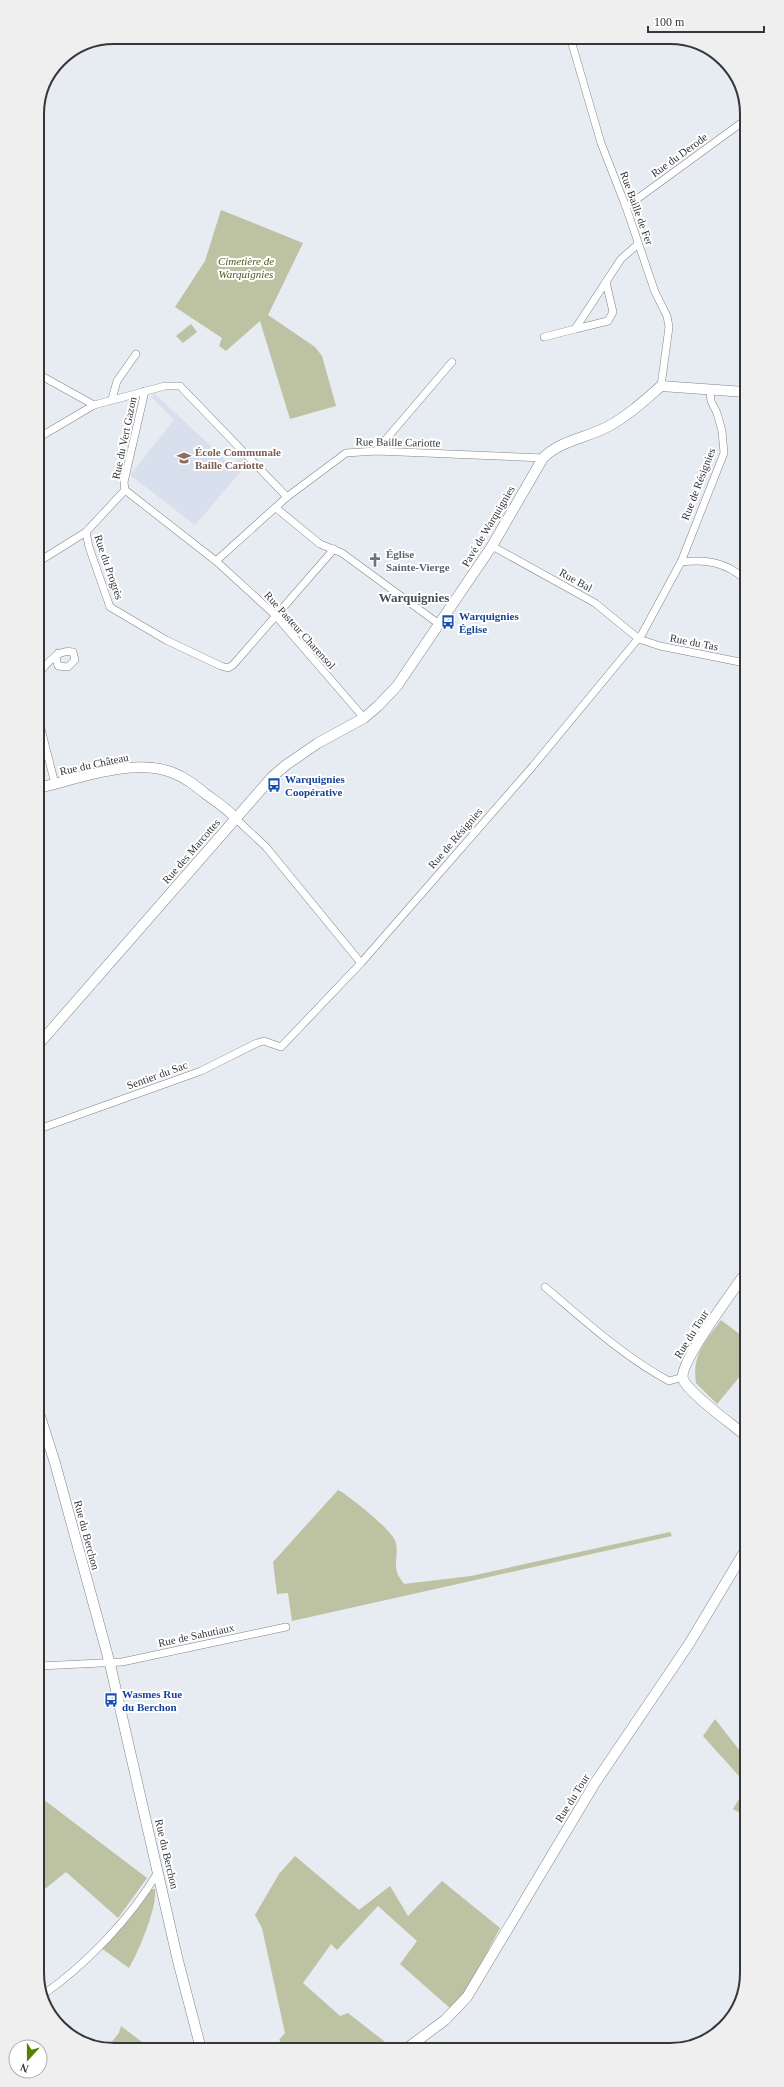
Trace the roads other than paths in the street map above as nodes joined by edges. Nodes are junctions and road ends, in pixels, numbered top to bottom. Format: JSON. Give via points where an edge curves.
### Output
{"nodes":[{"id":1,"x":572,"y":44,"type":"edge"},
{"id":2,"x":740,"y":125,"type":"edge"},
{"id":3,"x":626,"y":207,"type":"junction"},
{"id":4,"x":638,"y":244,"type":"junction"},
{"id":5,"x":606,"y":282,"type":"junction"},
{"id":6,"x":575,"y":329,"type":"junction"},
{"id":7,"x":544,"y":338,"type":"dead end"},
{"id":8,"x":136,"y":354,"type":"dead end"},
{"id":9,"x":452,"y":362,"type":"dead end"},
{"id":10,"x":44,"y":377,"type":"edge"},
{"id":11,"x":661,"y":386,"type":"junction"},
{"id":12,"x":145,"y":391,"type":"junction"},
{"id":13,"x":710,"y":391,"type":"junction"},
{"id":14,"x":740,"y":392,"type":"edge"},
{"id":15,"x":112,"y":399,"type":"junction"},
{"id":16,"x":94,"y":405,"type":"junction"},
{"id":17,"x":44,"y":434,"type":"edge"},
{"id":18,"x":376,"y":451,"type":"junction"},
{"id":19,"x":543,"y":458,"type":"junction"},
{"id":20,"x":125,"y":490,"type":"junction"},
{"id":21,"x":287,"y":497,"type":"junction"},
{"id":22,"x":276,"y":508,"type":"junction"},
{"id":23,"x":86,"y":532,"type":"junction"},
{"id":24,"x":492,"y":546,"type":"junction"},
{"id":25,"x":334,"y":549,"type":"junction"},
{"id":26,"x":44,"y":558,"type":"edge"},
{"id":27,"x":216,"y":561,"type":"junction"},
{"id":28,"x":681,"y":562,"type":"junction"},
{"id":29,"x":740,"y":576,"type":"edge"},
{"id":30,"x":275,"y":615,"type":"junction"},
{"id":31,"x":439,"y":624,"type":"junction"},
{"id":32,"x":640,"y":636,"type":"junction"},
{"id":33,"x":58,"y":653,"type":"dead end"},
{"id":34,"x":740,"y":662,"type":"edge"},
{"id":35,"x":44,"y":668,"type":"edge"},
{"id":36,"x":364,"y":718,"type":"junction"},
{"id":37,"x":44,"y":741,"type":"edge"},
{"id":38,"x":55,"y":784,"type":"junction"},
{"id":39,"x":44,"y":787,"type":"edge"},
{"id":40,"x":235,"y":818,"type":"junction"},
{"id":41,"x":361,"y":963,"type":"junction"},
{"id":42,"x":44,"y":1038,"type":"edge"},
{"id":43,"x":281,"y":1047,"type":"joint"},
{"id":44,"x":44,"y":1127,"type":"edge"},
{"id":45,"x":740,"y":1281,"type":"edge"},
{"id":46,"x":545,"y":1287,"type":"dead end"},
{"id":47,"x":682,"y":1377,"type":"junction"},
{"id":48,"x":44,"y":1429,"type":"edge"},
{"id":49,"x":740,"y":1431,"type":"edge"},
{"id":50,"x":740,"y":1558,"type":"edge"},
{"id":51,"x":286,"y":1627,"type":"dead end"},
{"id":52,"x":110,"y":1664,"type":"junction"},
{"id":53,"x":44,"y":1666,"type":"edge"},
{"id":54,"x":158,"y":1871,"type":"junction"},
{"id":55,"x":46,"y":1992,"type":"edge"},
{"id":56,"x":199,"y":2043,"type":"edge"},
{"id":57,"x":413,"y":2043,"type":"edge"}],
"edges":[{"from":1,"to":3,"type":"street","name":"Rue Baille de Fer","via":[[601,144]]},
{"from":2,"to":3,"type":"street","name":"Rue du Derode"},
{"from":3,"to":4,"type":"street","name":"Rue Baille de Fer"},
{"from":4,"to":5,"type":"street","via":[[620,259]]},
{"from":4,"to":11,"type":"street","name":"Rue Baille de Fer","via":[[655,292],[667,316]]},
{"from":5,"to":6,"type":"street"},
{"from":5,"to":6,"type":"street","via":[[612,317],[608,321]]},
{"from":6,"to":7,"type":"street"},
{"from":8,"to":15,"type":"street","via":[[117,381]]},
{"from":9,"to":18,"type":"street"},
{"from":10,"to":16,"type":"street"},
{"from":11,"to":13,"type":"street"},
{"from":11,"to":19,"type":"street","name":"Pavé de Warquignies","via":[[610,426],[561,445]]},
{"from":12,"to":15,"type":"street"},
{"from":12,"to":20,"type":"street","name":"Rue du Vert Gazon","via":[[124,482]]},
{"from":12,"to":21,"type":"street","via":[[174,385],[185,390]]},
{"from":13,"to":14,"type":"street"},
{"from":13,"to":28,"type":"street","name":"Rue de Résignies","via":[[722,431],[724,453]]},
{"from":15,"to":16,"type":"street"},
{"from":16,"to":17,"type":"street"},
{"from":18,"to":19,"type":"street","name":"Rue Baille Cariotte"},
{"from":18,"to":21,"type":"street","name":"Rue Baille Cariotte","via":[[346,453]]},
{"from":19,"to":24,"type":"street","name":"Pavé de Warquignies"},
{"from":20,"to":23,"type":"street","name":"Rue du Progrès"},
{"from":20,"to":27,"type":"street","name":"Rue Pasteur Charensol"},
{"from":21,"to":22,"type":"street"},
{"from":22,"to":25,"type":"street","via":[[320,544]]},
{"from":22,"to":27,"type":"street"},
{"from":23,"to":26,"type":"street"},
{"from":23,"to":30,"type":"street","name":"Rue du Progrès","via":[[88,547],[110,607],[166,640],[221,666],[228,668],[233,665]]},
{"from":24,"to":31,"type":"street","name":"Pavé de Warquignies"},
{"from":24,"to":32,"type":"street","name":"Rue Bal","via":[[595,603]]},
{"from":25,"to":30,"type":"street"},
{"from":25,"to":31,"type":"street"},
{"from":27,"to":30,"type":"street","name":"Rue Pasteur Charensol"},
{"from":28,"to":29,"type":"street","via":[[715,562]]},
{"from":28,"to":32,"type":"street","name":"Rue de Résignies"},
{"from":30,"to":36,"type":"street","name":"Rue Pasteur Charensol"},
{"from":31,"to":36,"type":"street","name":"Pavé de Warquignies","via":[[397,686]]},
{"from":32,"to":34,"type":"street","name":"Rue du Tas","via":[[660,646]]},
{"from":32,"to":41,"type":"street","name":"Rue de Résignies","via":[[533,766]]},
{"from":33,"to":35,"type":"street"},
{"from":36,"to":40,"type":"street","name":"Pavé de Warquignies","via":[[318,743],[286,765]]},
{"from":37,"to":38,"type":"street"},
{"from":38,"to":39,"type":"street","name":"Rue du Château"},
{"from":38,"to":40,"type":"street","name":"Rue du Château","via":[[125,768],[157,769],[187,780]]},
{"from":40,"to":41,"type":"street","name":"Rue des Marcottes","via":[[271,853]]},
{"from":40,"to":42,"type":"street","name":"Rue des Marcottes"},
{"from":41,"to":43,"type":"street","name":"Rue de Résignies"},
{"from":43,"to":44,"type":"street","name":"Sentier du Sac","via":[[264,1041],[257,1043],[201,1071]]},
{"from":45,"to":47,"type":"street","name":"Rue du Tour","via":[[693,1348],[683,1368]]},
{"from":46,"to":47,"type":"street","via":[[597,1331],[638,1361],[669,1381]]},
{"from":47,"to":49,"type":"street","name":"Rue du Tour","via":[[695,1392]]},
{"from":48,"to":52,"type":"street","name":"Rue du Berchon"},
{"from":50,"to":57,"type":"street","name":"Rue du Tour","via":[[689,1644],[595,1783],[467,1996],[445,2020]]},
{"from":51,"to":52,"type":"street","name":"Rue de Sahutiaux"},
{"from":52,"to":53,"type":"street"},
{"from":52,"to":54,"type":"street","name":"Rue du Berchon"},
{"from":54,"to":55,"type":"street","via":[[114,1930],[78,1967]]},
{"from":54,"to":56,"type":"street","name":"Rue du Berchon"}]}
